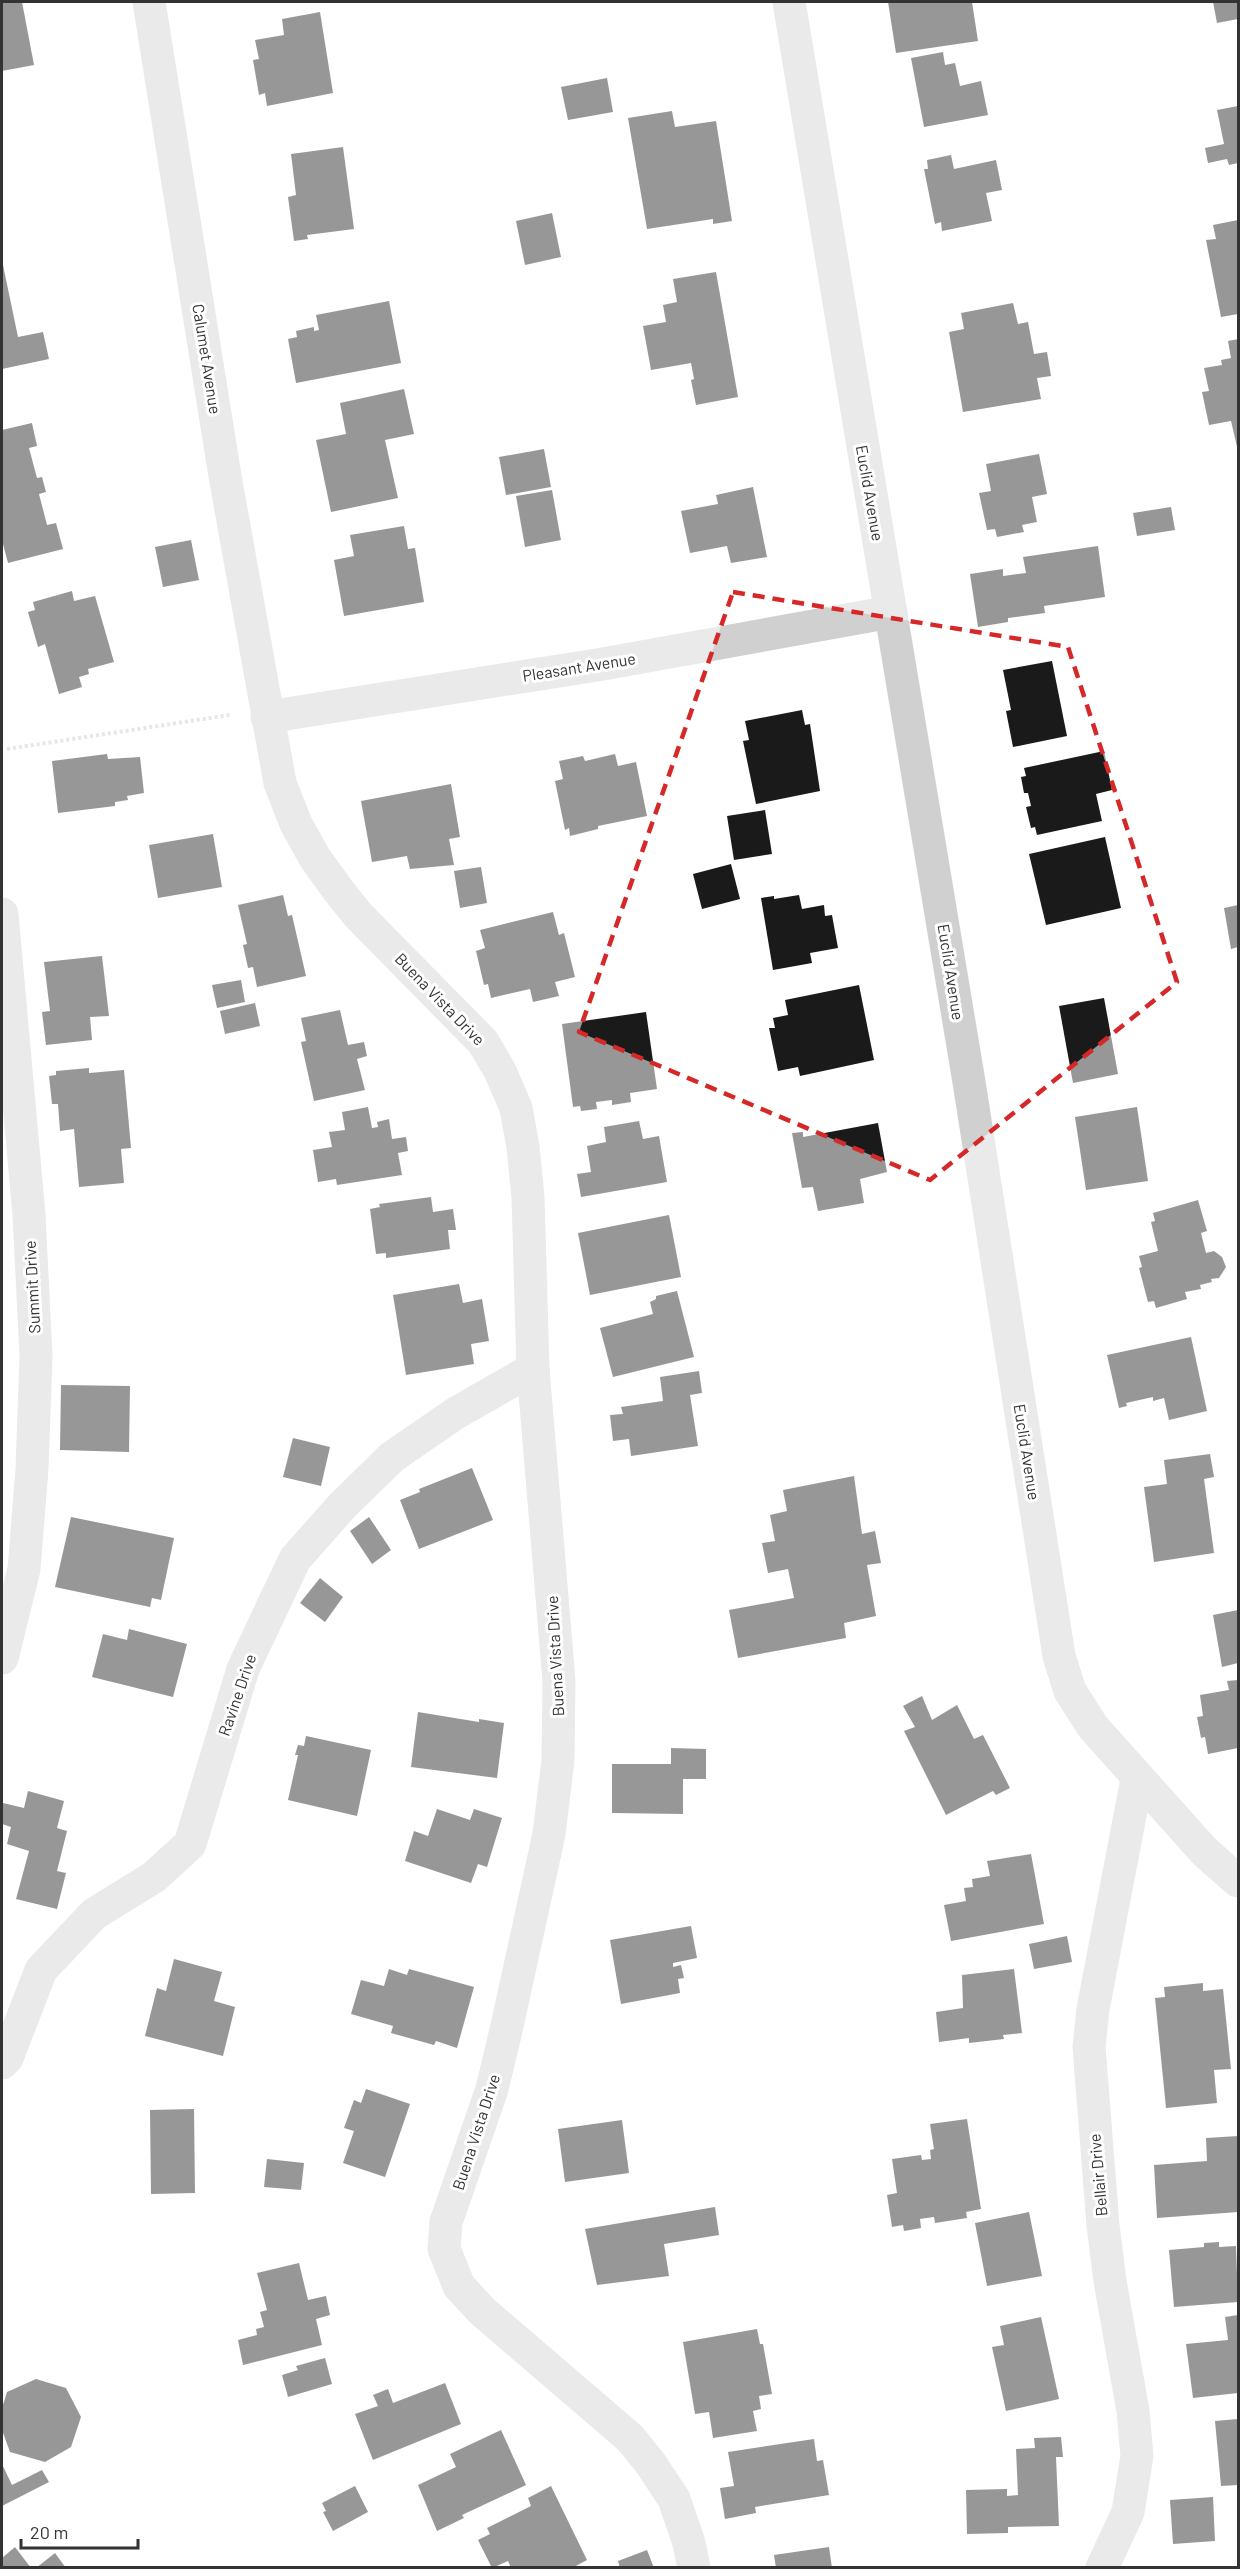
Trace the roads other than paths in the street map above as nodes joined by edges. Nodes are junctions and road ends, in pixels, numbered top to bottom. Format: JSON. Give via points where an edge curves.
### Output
{"nodes":[{"id":1,"x":149,"y":2,"type":"edge"},
{"id":2,"x":789,"y":2,"type":"edge"},
{"id":3,"x":891,"y":612,"type":"junction"},
{"id":4,"x":267,"y":717,"type":"junction"},
{"id":5,"x":2,"y":914,"type":"edge"},
{"id":6,"x":533,"y":1369,"type":"junction"},
{"id":7,"x":2,"y":1658,"type":"edge"},
{"id":8,"x":1137,"y":1779,"type":"junction"},
{"id":9,"x":1239,"y":1881,"type":"edge"},
{"id":10,"x":2,"y":2063,"type":"edge"},
{"id":11,"x":694,"y":2568,"type":"edge"},
{"id":12,"x":1102,"y":2568,"type":"edge"}],
"edges":[{"from":1,"to":4,"type":"street","name":"Calumet Avenue"},
{"from":2,"to":3,"type":"street","name":"Euclid Avenue"},
{"from":3,"to":4,"type":"street","name":"Pleasant Avenue","via":[[603,664]]},
{"from":3,"to":8,"type":"street","name":"Euclid Avenue","via":[[1059,1656],[1070,1691],[1093,1727]]},
{"from":4,"to":6,"type":"street","name":"Buena Vista Drive","via":[[280,783],[315,858],[358,915],[483,1042],[516,1108],[528,1197]]},
{"from":5,"to":7,"type":"street","name":"Summit Drive","via":[[36,1356],[24,1569]]},
{"from":6,"to":10,"type":"street","name":"Ravine Drive","via":[[456,1413],[392,1457],[296,1559],[243,1669],[190,1844],[154,1877],[94,1914],[40,1970]]},
{"from":6,"to":11,"type":"street","name":"Buena Vista Drive","via":[[559,1681],[558,1760],[549,1834],[507,2026],[492,2089],[446,2222],[444,2249],[459,2286],[482,2311],[630,2438],[674,2499]]},
{"from":8,"to":9,"type":"street","name":"Euclid Avenue","via":[[1205,1852]]},
{"from":8,"to":12,"type":"street","name":"Bellair Drive","via":[[1089,2047],[1103,2225],[1137,2456],[1128,2512]]}]}
